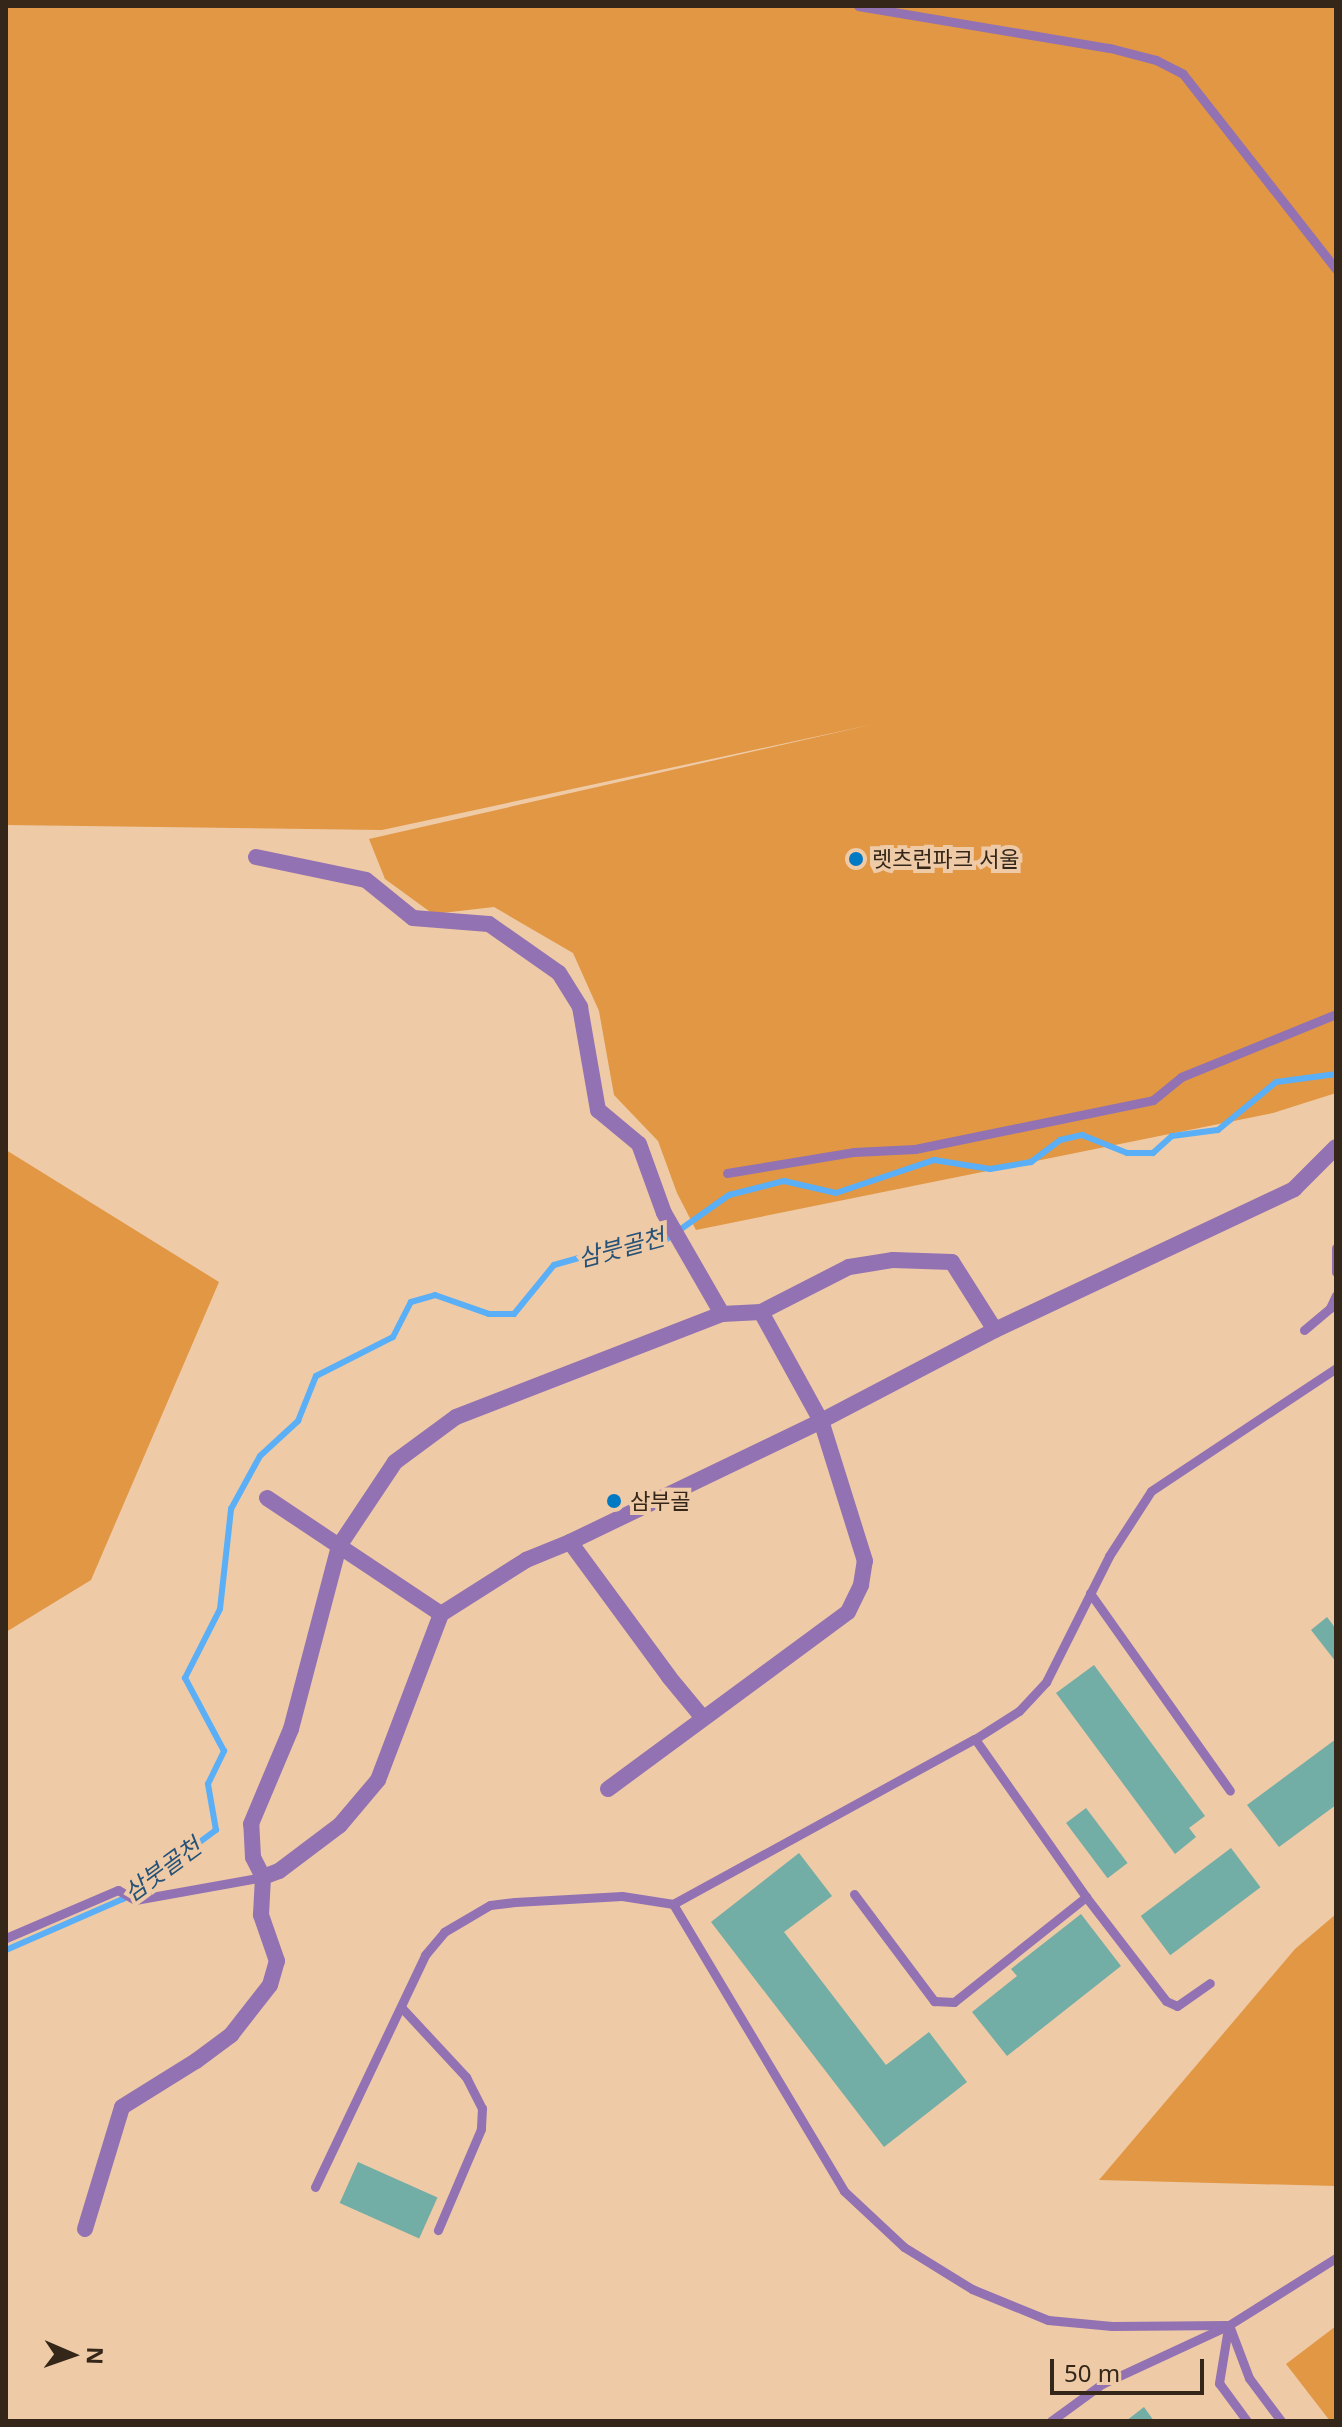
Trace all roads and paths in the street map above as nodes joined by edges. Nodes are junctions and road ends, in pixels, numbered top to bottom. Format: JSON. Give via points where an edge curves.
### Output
{"nodes":[{"id":1,"x":858,"y":6,"type":"edge"},
{"id":2,"x":1336,"y":269,"type":"edge"},
{"id":3,"x":256,"y":857,"type":"dead end"},
{"id":4,"x":1336,"y":1014,"type":"edge"},
{"id":5,"x":1336,"y":1147,"type":"edge"},
{"id":6,"x":727,"y":1173,"type":"dead end"},
{"id":7,"x":1336,"y":1248,"type":"edge"},
{"id":8,"x":1336,"y":1272,"type":"edge"},
{"id":9,"x":1336,"y":1295,"type":"edge"},
{"id":10,"x":761,"y":1312,"type":"junction"},
{"id":11,"x":722,"y":1314,"type":"junction"},
{"id":12,"x":995,"y":1330,"type":"junction"},
{"id":13,"x":1304,"y":1330,"type":"dead end"},
{"id":14,"x":1336,"y":1368,"type":"edge"},
{"id":15,"x":821,"y":1421,"type":"junction"},
{"id":16,"x":267,"y":1498,"type":"dead end"},
{"id":17,"x":570,"y":1542,"type":"junction"},
{"id":18,"x":339,"y":1546,"type":"junction"},
{"id":19,"x":1090,"y":1593,"type":"junction"},
{"id":20,"x":441,"y":1614,"type":"junction"},
{"id":21,"x":703,"y":1718,"type":"junction"},
{"id":22,"x":975,"y":1739,"type":"junction"},
{"id":23,"x":608,"y":1789,"type":"dead end"},
{"id":24,"x":1230,"y":1791,"type":"dead end"},
{"id":25,"x":263,"y":1877,"type":"junction"},
{"id":26,"x":854,"y":1894,"type":"dead end"},
{"id":27,"x":1086,"y":1897,"type":"junction"},
{"id":28,"x":673,"y":1904,"type":"junction"},
{"id":29,"x":6,"y":1938,"type":"edge"},
{"id":30,"x":1210,"y":1983,"type":"dead end"},
{"id":31,"x":401,"y":2007,"type":"junction"},
{"id":32,"x":315,"y":2187,"type":"dead end"},
{"id":33,"x":85,"y":2229,"type":"dead end"},
{"id":34,"x":438,"y":2230,"type":"dead end"},
{"id":35,"x":1336,"y":2258,"type":"edge"},
{"id":36,"x":1229,"y":2325,"type":"junction"},
{"id":37,"x":1051,"y":2421,"type":"edge"},
{"id":38,"x":1247,"y":2421,"type":"edge"},
{"id":39,"x":1281,"y":2421,"type":"edge"}],
"edges":[{"from":1,"to":2,"type":"lane","via":[[1110,48],[1156,60],[1183,74]]},
{"from":3,"to":11,"type":"street","via":[[366,880],[413,918],[489,924],[559,973],[580,1007],[598,1110],[639,1144],[664,1213]]},
{"from":4,"to":6,"type":"lane","via":[[1181,1077],[1153,1100],[915,1149],[854,1152]]},
{"from":5,"to":12,"type":"street","via":[[1294,1189]]},
{"from":7,"to":8,"type":"lane"},
{"from":9,"to":13,"type":"lane","via":[[1330,1308]]},
{"from":10,"to":11,"type":"street"},
{"from":10,"to":12,"type":"street","via":[[849,1267],[893,1260],[952,1262]]},
{"from":10,"to":15,"type":"street"},
{"from":11,"to":18,"type":"street","via":[[456,1417],[395,1462]]},
{"from":12,"to":15,"type":"street"},
{"from":14,"to":19,"type":"lane","via":[[1151,1491]]},
{"from":15,"to":17,"type":"street"},
{"from":15,"to":21,"type":"street","via":[[865,1561],[861,1585],[848,1612]]},
{"from":16,"to":18,"type":"street"},
{"from":17,"to":20,"type":"street","via":[[526,1560]]},
{"from":17,"to":21,"type":"street"},
{"from":18,"to":20,"type":"street"},
{"from":18,"to":25,"type":"street","via":[[291,1729],[251,1824],[253,1857]]},
{"from":19,"to":22,"type":"lane","via":[[1046,1682],[1019,1711]]},
{"from":19,"to":24,"type":"lane"},
{"from":20,"to":25,"type":"street","via":[[378,1780],[340,1825]]},
{"from":21,"to":23,"type":"street"},
{"from":22,"to":27,"type":"lane"},
{"from":22,"to":28,"type":"lane"},
{"from":25,"to":29,"type":"lane","via":[[135,1900],[118,1890]]},
{"from":25,"to":33,"type":"street","via":[[261,1915],[277,1961],[270,1985],[231,2035],[122,2107]]},
{"from":26,"to":27,"type":"lane","via":[[934,2001],[954,2002]]},
{"from":27,"to":30,"type":"lane","via":[[1166,2001],[1177,2006]]},
{"from":28,"to":31,"type":"lane","via":[[622,1896],[490,1905],[444,1932],[425,1955]]},
{"from":28,"to":36,"type":"lane","via":[[844,2191],[904,2247],[972,2289],[1048,2320],[1112,2326]]},
{"from":31,"to":32,"type":"lane"},
{"from":31,"to":34,"type":"lane","via":[[466,2077],[482,2108],[481,2129]]},
{"from":35,"to":36,"type":"lane"},
{"from":36,"to":37,"type":"lane","via":[[1102,2384]]},
{"from":36,"to":38,"type":"lane","via":[[1219,2383]]},
{"from":36,"to":39,"type":"lane","via":[[1249,2378]]}]}
